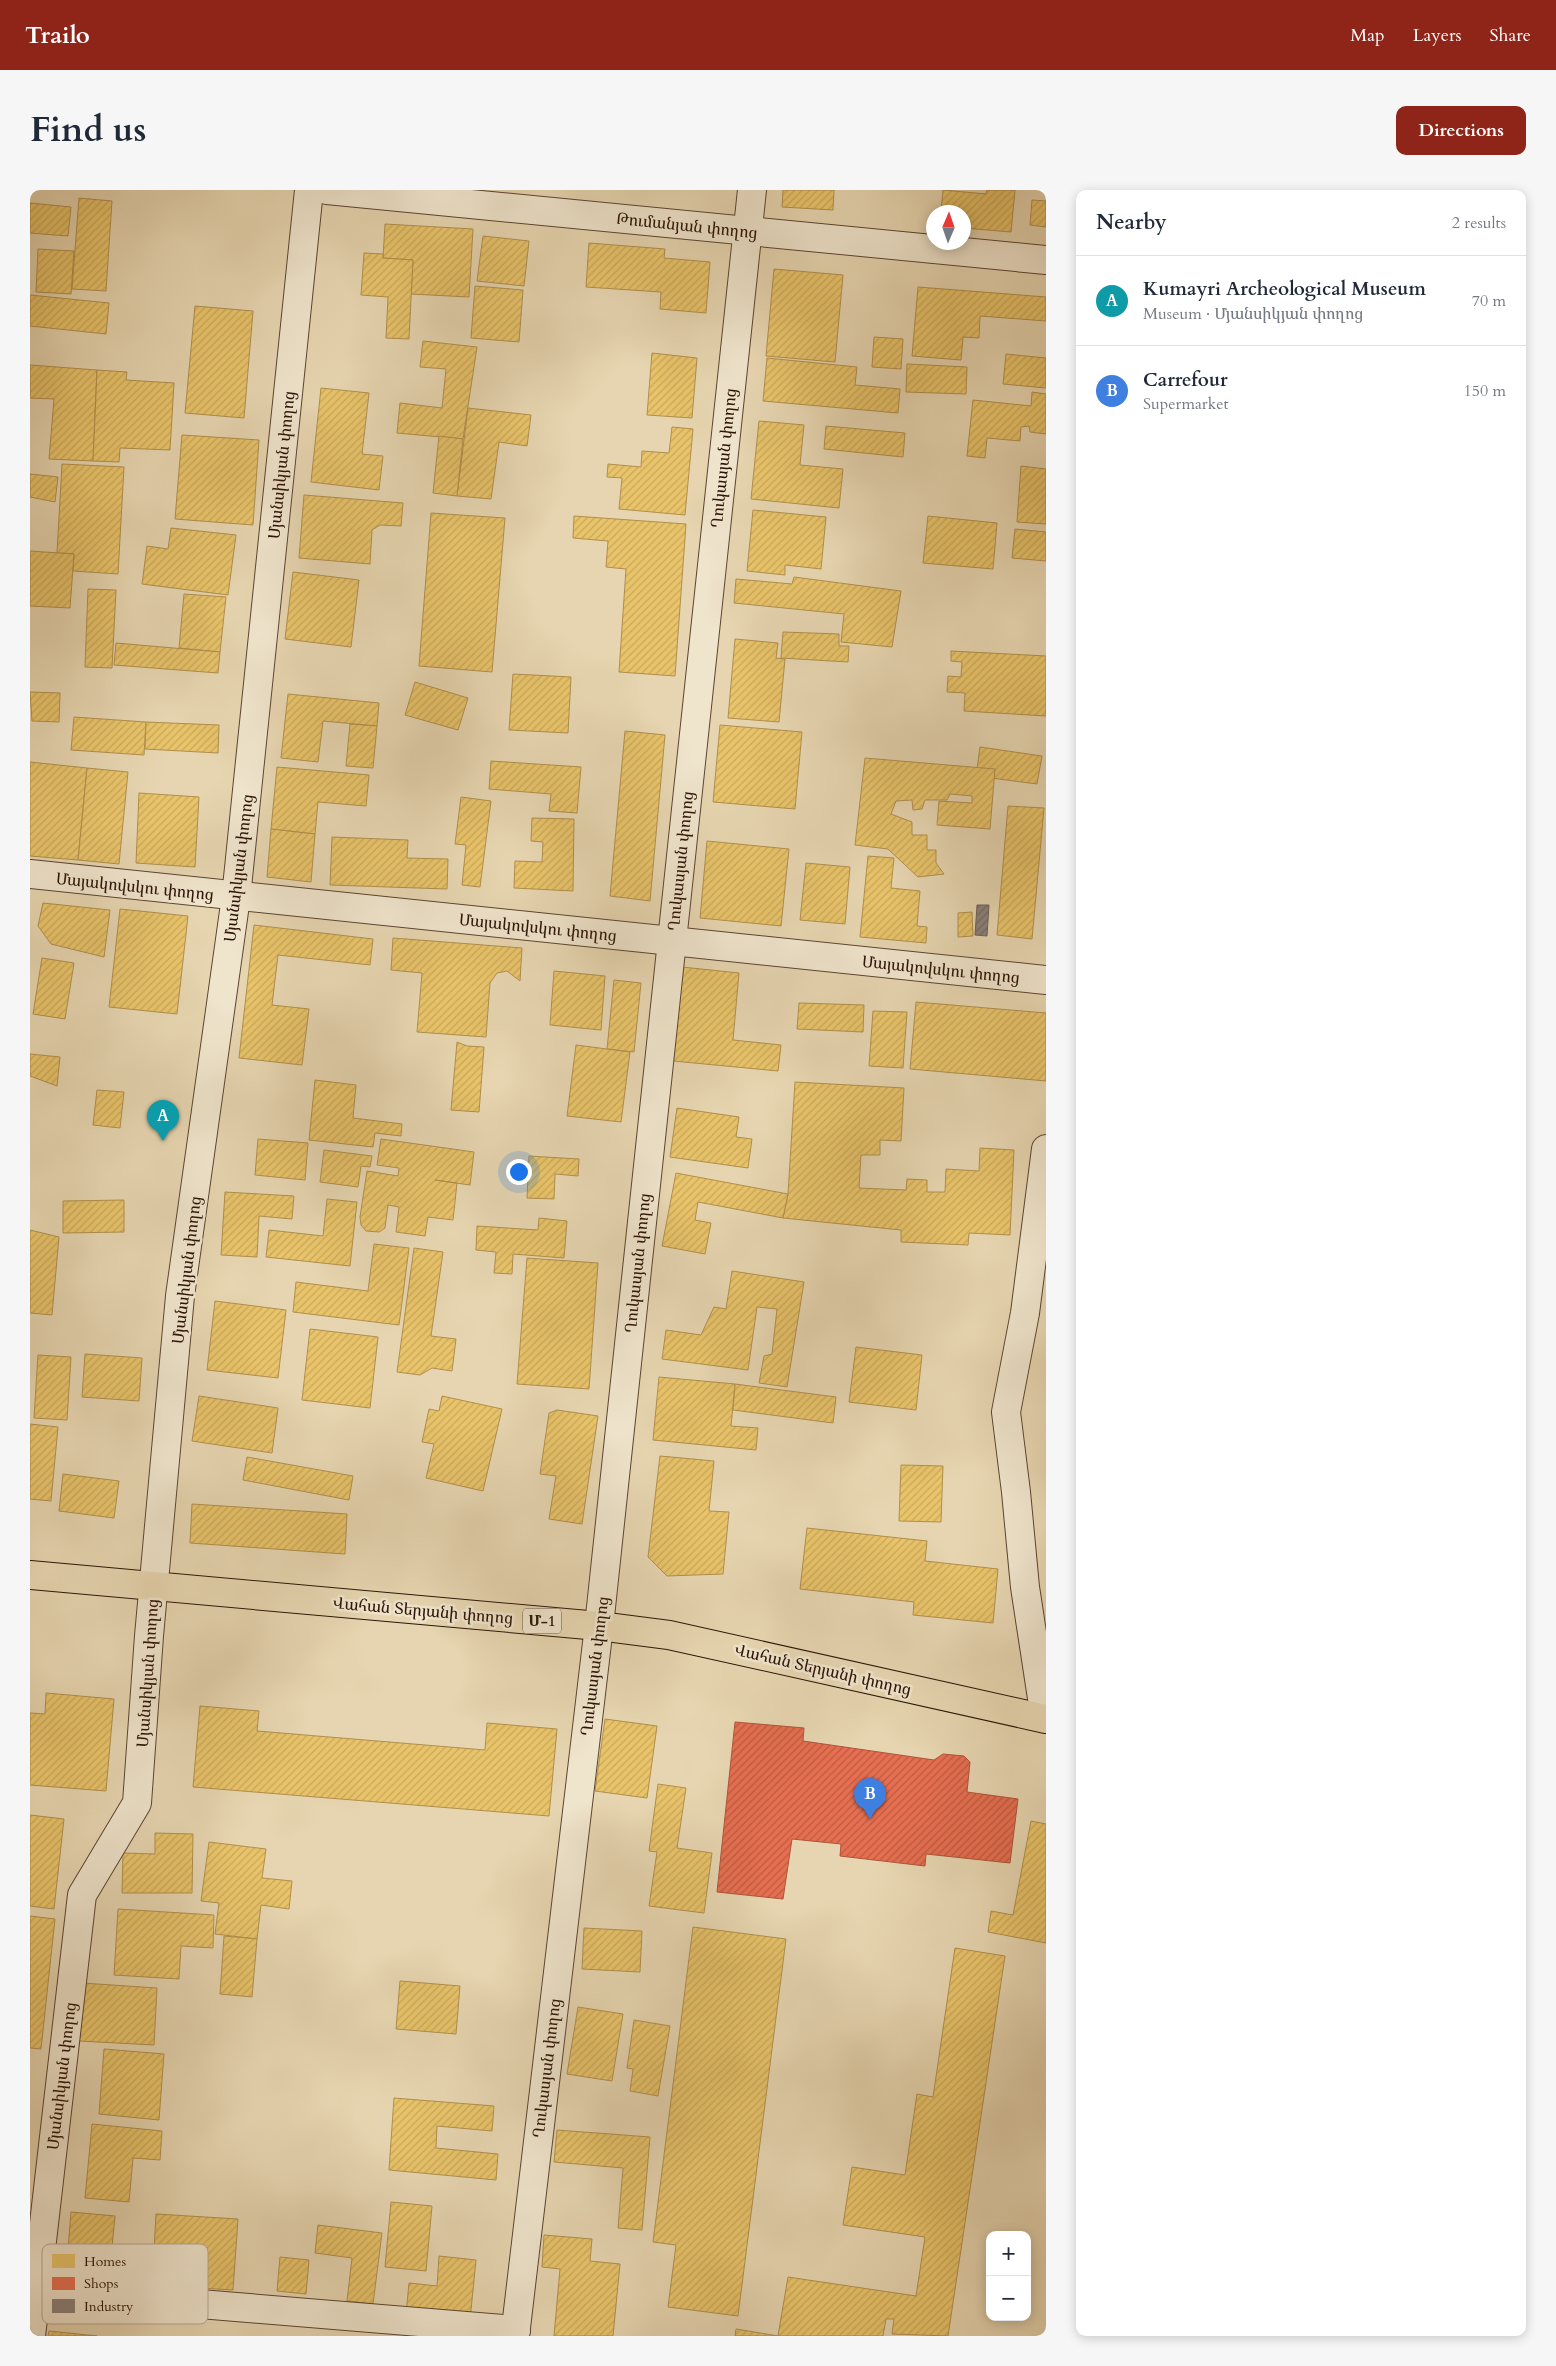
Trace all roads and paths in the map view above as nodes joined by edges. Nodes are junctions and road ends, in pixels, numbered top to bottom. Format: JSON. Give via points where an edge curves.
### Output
{"nodes":[{"id":1,"x":309,"y":190,"type":"edge"},
{"id":2,"x":327,"y":190,"type":"edge"},
{"id":3,"x":752,"y":190,"type":"edge"},
{"id":4,"x":747,"y":231,"type":"junction"},
{"id":5,"x":1046,"y":260,"type":"edge"},
{"id":6,"x":30,"y":874,"type":"edge"},
{"id":7,"x":236,"y":897,"type":"junction"},
{"id":8,"x":672,"y":940,"type":"junction"},
{"id":9,"x":1046,"y":980,"type":"edge"},
{"id":10,"x":1046,"y":1149,"type":"edge"},
{"id":11,"x":30,"y":1575,"type":"edge"},
{"id":12,"x":154,"y":1586,"type":"junction"},
{"id":13,"x":598,"y":1626,"type":"junction"},
{"id":14,"x":1045,"y":1719,"type":"edge"},
{"id":15,"x":33,"y":2290,"type":"edge"},
{"id":16,"x":208,"y":2306,"type":"edge"},
{"id":17,"x":515,"y":2333,"type":"edge"},
{"id":18,"x":31,"y":2336,"type":"edge"}],
"edges":[{"from":1,"to":7,"type":"street","name":"Մյանսիկյան փողոց"},
{"from":2,"to":4,"type":"street","name":"Թումանյան փողոց"},
{"from":3,"to":4,"type":"street","name":"Ղուկասյան փողոց"},
{"from":4,"to":5,"type":"street","name":"Թումանյան փողոց"},
{"from":4,"to":8,"type":"street","name":"Ղուկասյան փողոց"},
{"from":6,"to":7,"type":"street","name":"Մայակովսկու փողոց"},
{"from":7,"to":8,"type":"street","name":"Մայակովսկու փողոց"},
{"from":7,"to":12,"type":"street","name":"Մյանսիկյան փողոց","via":[[180,1296]]},
{"from":8,"to":9,"type":"street","name":"Մայակովսկու փողոց"},
{"from":8,"to":13,"type":"street","name":"Ղուկասյան փողոց"},
{"from":10,"to":14,"type":"street","via":[[1025,1313],[1006,1412],[1025,1587]]},
{"from":11,"to":12,"type":"highway","name":"Վահան Տերյանի փողոց","number":"Մ-1"},
{"from":12,"to":13,"type":"highway","name":"Վահան Տերյանի փողոց","number":"Մ-1"},
{"from":12,"to":15,"type":"street","name":"Մյանսիկյան փողոց","via":[[137,1803],[82,1895]]},
{"from":13,"to":14,"type":"highway","name":"Վահան Տերյանի փողոց","number":"Մ-1","via":[[669,1635]]},
{"from":13,"to":17,"type":"street","name":"Ղուկասյան փողոց"},
{"from":15,"to":18,"type":"street","name":"Մյանսիկյան փողոց"},
{"from":16,"to":17,"type":"street"}]}
